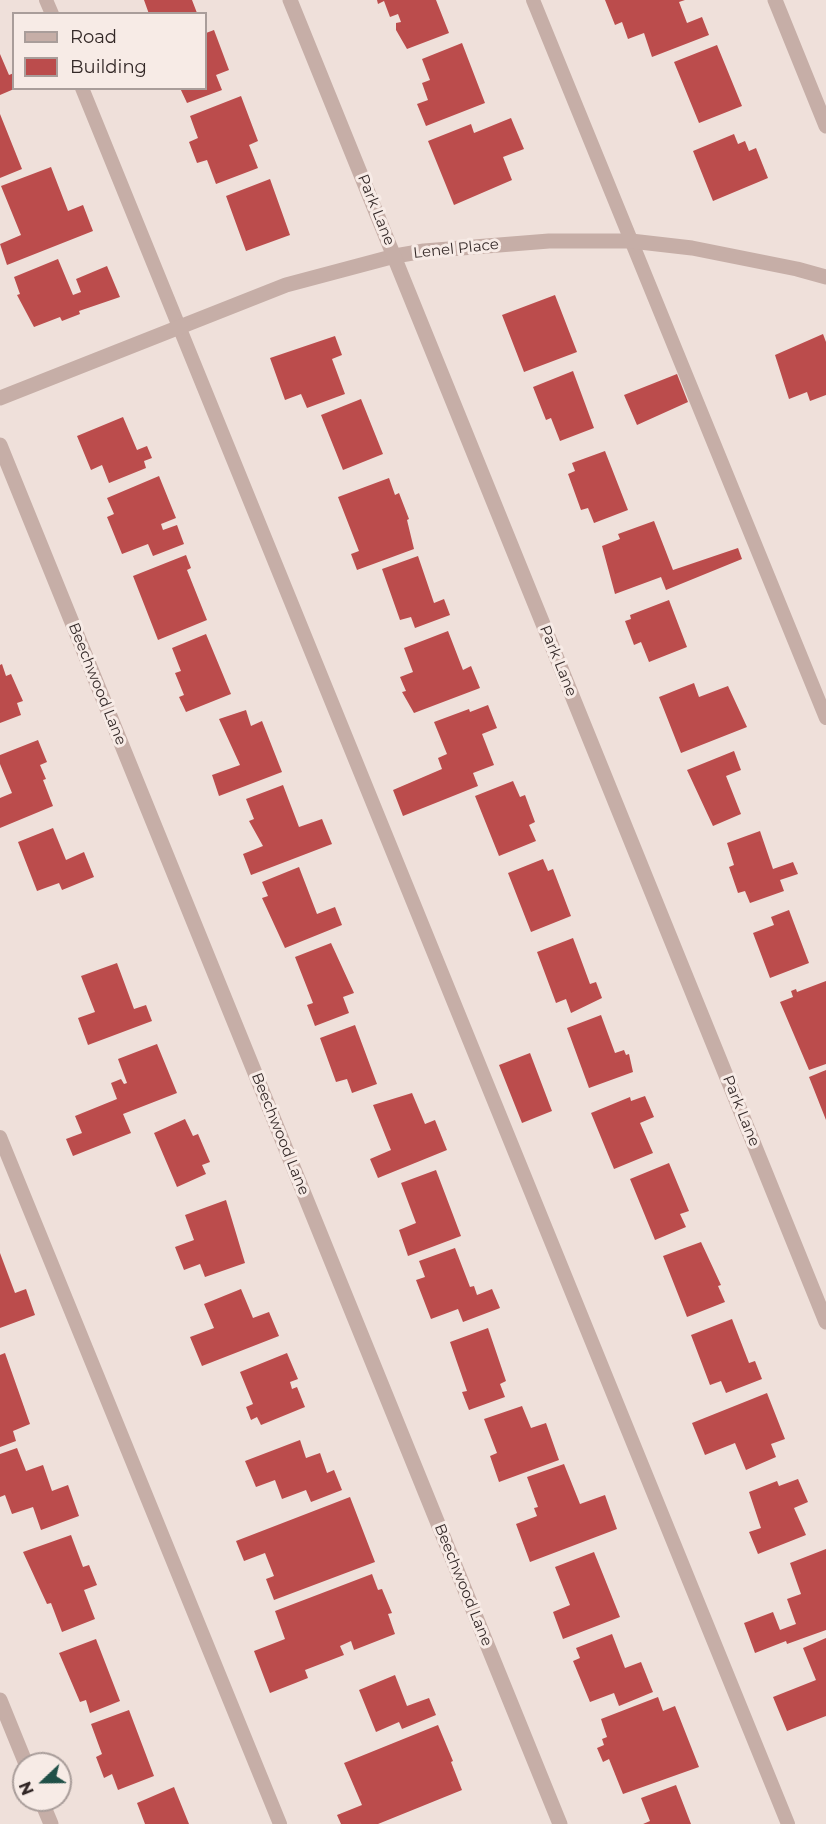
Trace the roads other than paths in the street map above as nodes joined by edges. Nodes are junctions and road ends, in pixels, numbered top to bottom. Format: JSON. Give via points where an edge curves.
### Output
{"nodes":[{"id":1,"x":290,"y":0,"type":"edge"},
{"id":2,"x":533,"y":0,"type":"edge"},
{"id":3,"x":775,"y":0,"type":"edge"},
{"id":4,"x":83,"y":90,"type":"edge"},
{"id":5,"x":826,"y":126,"type":"edge"},
{"id":6,"x":631,"y":241,"type":"junction"},
{"id":7,"x":394,"y":256,"type":"junction"},
{"id":8,"x":826,"y":277,"type":"edge"},
{"id":9,"x":179,"y":326,"type":"junction"},
{"id":10,"x":0,"y":398,"type":"edge"},
{"id":11,"x":0,"y":445,"type":"edge"},
{"id":12,"x":826,"y":718,"type":"edge"},
{"id":13,"x":0,"y":1137,"type":"edge"},
{"id":14,"x":826,"y":1322,"type":"edge"},
{"id":15,"x":0,"y":1700,"type":"edge"},
{"id":16,"x":21,"y":1752,"type":"edge"},
{"id":17,"x":280,"y":1824,"type":"edge"},
{"id":18,"x":560,"y":1824,"type":"edge"},
{"id":19,"x":788,"y":1824,"type":"edge"}],
"edges":[{"from":1,"to":7,"type":"street","name":"Park Lane"},
{"from":2,"to":6,"type":"lane"},
{"from":3,"to":5,"type":"street"},
{"from":4,"to":9,"type":"lane"},
{"from":6,"to":7,"type":"street","name":"Lenel Place","via":[[484,245]]},
{"from":6,"to":8,"type":"street","name":"Lenel Place","via":[[692,248]]},
{"from":6,"to":12,"type":"lane"},
{"from":7,"to":9,"type":"street","name":"Lenel Place","via":[[286,285]]},
{"from":7,"to":14,"type":"street","name":"Park Lane"},
{"from":9,"to":10,"type":"street","name":"Lenel Place"},
{"from":9,"to":19,"type":"lane"},
{"from":11,"to":18,"type":"street","name":"Beechwood Lane"},
{"from":13,"to":17,"type":"lane"},
{"from":15,"to":16,"type":"street"}]}
